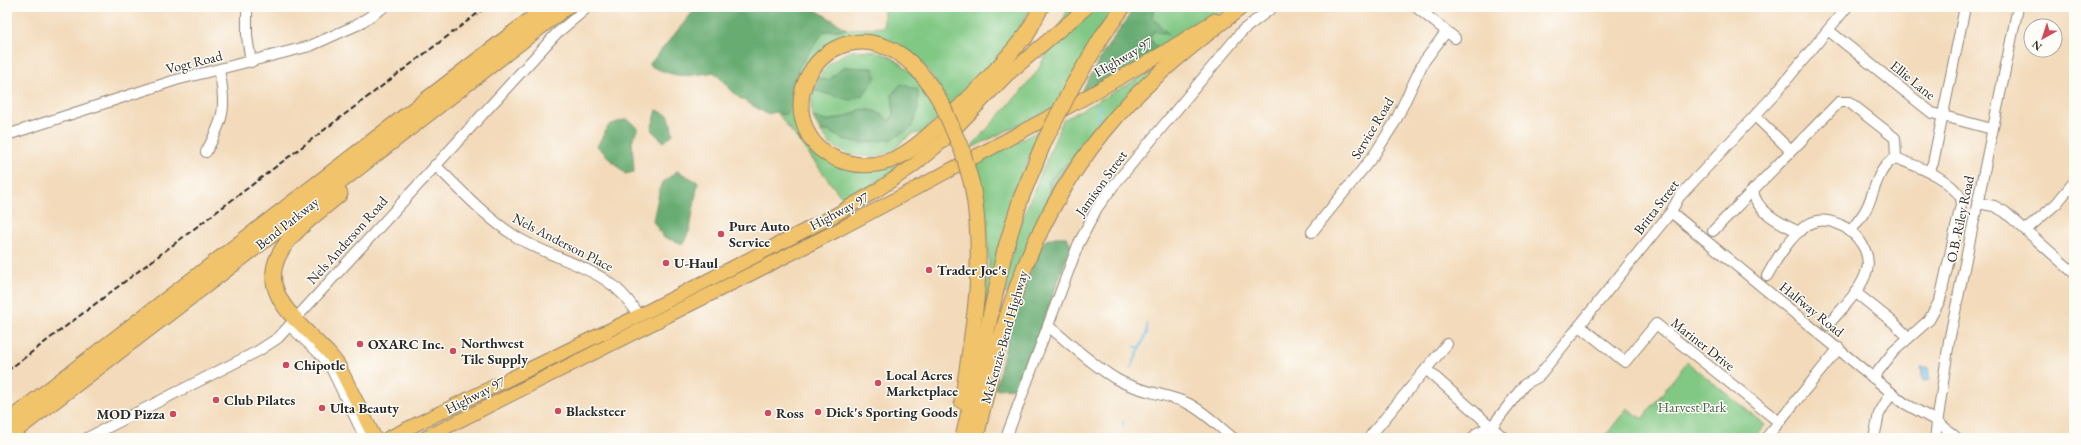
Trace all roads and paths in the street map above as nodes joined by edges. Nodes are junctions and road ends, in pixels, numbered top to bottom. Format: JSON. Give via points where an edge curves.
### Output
{"nodes":[{"id":1,"x":247,"y":7,"type":"edge"},
{"id":2,"x":384,"y":7,"type":"edge"},
{"id":3,"x":548,"y":7,"type":"edge"},
{"id":4,"x":566,"y":7,"type":"edge"},
{"id":5,"x":588,"y":7,"type":"edge"},
{"id":6,"x":1041,"y":7,"type":"edge"},
{"id":7,"x":1087,"y":7,"type":"edge"},
{"id":8,"x":1123,"y":7,"type":"edge"},
{"id":9,"x":1238,"y":7,"type":"edge"},
{"id":10,"x":1241,"y":7,"type":"edge"},
{"id":11,"x":1273,"y":7,"type":"edge"},
{"id":12,"x":1416,"y":7,"type":"edge"},
{"id":13,"x":1846,"y":7,"type":"edge"},
{"id":14,"x":1965,"y":7,"type":"edge"},
{"id":15,"x":2018,"y":7,"type":"edge"},
{"id":16,"x":1029,"y":30,"type":"junction"},
{"id":17,"x":1828,"y":30,"type":"junction"},
{"id":18,"x":1446,"y":32,"type":"junction"},
{"id":19,"x":1455,"y":38,"type":"dead end"},
{"id":20,"x":251,"y":62,"type":"junction"},
{"id":21,"x":219,"y":70,"type":"junction"},
{"id":22,"x":980,"y":103,"type":"junction"},
{"id":23,"x":426,"y":115,"type":"junction"},
{"id":24,"x":1755,"y":116,"type":"junction"},
{"id":25,"x":1942,"y":117,"type":"junction"},
{"id":26,"x":1992,"y":128,"type":"junction"},
{"id":27,"x":7,"y":135,"type":"edge"},
{"id":28,"x":1790,"y":150,"type":"junction"},
{"id":29,"x":206,"y":152,"type":"dead end"},
{"id":30,"x":1896,"y":158,"type":"junction"},
{"id":31,"x":435,"y":165,"type":"junction"},
{"id":32,"x":1929,"y":171,"type":"junction"},
{"id":33,"x":2074,"y":182,"type":"edge"},
{"id":34,"x":1753,"y":189,"type":"junction"},
{"id":35,"x":1977,"y":203,"type":"junction"},
{"id":36,"x":1671,"y":212,"type":"junction"},
{"id":37,"x":2026,"y":230,"type":"junction"},
{"id":38,"x":1713,"y":231,"type":"dead end"},
{"id":39,"x":1312,"y":232,"type":"dead end"},
{"id":40,"x":1800,"y":232,"type":"junction"},
{"id":41,"x":1850,"y":232,"type":"junction"},
{"id":42,"x":744,"y":262,"type":"junction"},
{"id":43,"x":2074,"y":272,"type":"edge"},
{"id":44,"x":1767,"y":276,"type":"dead end"},
{"id":45,"x":1855,"y":292,"type":"junction"},
{"id":46,"x":638,"y":316,"type":"junction"},
{"id":47,"x":292,"y":322,"type":"junction"},
{"id":48,"x":1828,"y":325,"type":"dead end"},
{"id":49,"x":1048,"y":326,"type":"junction"},
{"id":50,"x":1580,"y":326,"type":"junction"},
{"id":51,"x":644,"y":328,"type":"junction"},
{"id":52,"x":1908,"y":337,"type":"junction"},
{"id":53,"x":1447,"y":344,"type":"dead end"},
{"id":54,"x":1839,"y":348,"type":"junction"},
{"id":55,"x":1426,"y":369,"type":"junction"},
{"id":56,"x":1873,"y":378,"type":"junction"},
{"id":57,"x":1891,"y":393,"type":"junction"},
{"id":58,"x":7,"y":422,"type":"edge"},
{"id":59,"x":1778,"y":422,"type":"junction"},
{"id":60,"x":1938,"y":422,"type":"junction"},
{"id":61,"x":1491,"y":426,"type":"junction"},
{"id":62,"x":7,"y":437,"type":"edge"},
{"id":63,"x":86,"y":438,"type":"edge"},
{"id":64,"x":365,"y":438,"type":"edge"},
{"id":65,"x":375,"y":438,"type":"edge"},
{"id":66,"x":388,"y":438,"type":"edge"},
{"id":67,"x":425,"y":438,"type":"edge"},
{"id":68,"x":956,"y":438,"type":"edge"},
{"id":69,"x":963,"y":438,"type":"edge"},
{"id":70,"x":976,"y":438,"type":"edge"},
{"id":71,"x":1006,"y":438,"type":"edge"},
{"id":72,"x":1233,"y":438,"type":"edge"},
{"id":73,"x":1374,"y":438,"type":"edge"},
{"id":74,"x":1473,"y":438,"type":"edge"},
{"id":75,"x":1483,"y":438,"type":"edge"},
{"id":76,"x":1504,"y":438,"type":"edge"},
{"id":77,"x":1766,"y":438,"type":"edge"},
{"id":78,"x":1874,"y":438,"type":"edge"},
{"id":79,"x":1935,"y":438,"type":"edge"},
{"id":80,"x":1957,"y":438,"type":"edge"}],
"edges":[{"from":1,"to":20,"type":"street","via":[[247,37]]},
{"from":2,"to":20,"type":"street","name":"Vogt Road","via":[[357,25],[330,38]]},
{"from":3,"to":58,"type":"highway","name":"Bend Parkway"},
{"from":4,"to":23,"type":"highway","name":"Bend Parkway"},
{"from":5,"to":31,"type":"street","name":"Nels Anderson Road","via":[[556,34]]},
{"from":6,"to":16,"type":"highway"},
{"from":7,"to":22,"type":"main road","name":"Highway 97","via":[[1013,70]]},
{"from":8,"to":69,"type":"highway","name":"McKenzie-Bend Highway","bridge":true,"via":[[1073,85],[1044,142],[1021,198],[1003,257]]},
{"from":9,"to":51,"type":"main road","name":"Highway 97","via":[[1081,100],[836,231]]},
{"from":10,"to":70,"type":"highway","name":"McKenzie-Bend Highway","via":[[1141,90],[1081,159],[1067,181],[1037,236],[1016,290],[997,352]]},
{"from":11,"to":49,"type":"street","name":"Jamison Street","via":[[1243,30],[1097,208],[1078,246]]},
{"from":12,"to":18,"type":"street"},
{"from":13,"to":17,"type":"street","name":"Britta Street"},
{"from":14,"to":25,"type":"street"},
{"from":15,"to":26,"type":"street","name":"O.B. Riley Road"},
{"from":16,"to":22,"type":"highway","via":[[1014,57]]},
{"from":16,"to":68,"type":"highway","bridge":true,"via":[[989,80],[957,112],[913,148],[890,161],[868,166],[846,163],[834,158],[822,150],[807,132],[800,107],[804,85],[818,61],[835,48],[859,42],[885,46],[910,61],[931,84],[942,104],[961,147],[972,185],[980,241],[978,297]]},
{"from":17,"to":24,"type":"street","name":"Britta Street"},
{"from":17,"to":25,"type":"street","name":"Ellie Lane","via":[[1932,113]]},
{"from":18,"to":19,"type":"street"},
{"from":18,"to":39,"type":"street","name":"Service Road","via":[[1423,64],[1395,122],[1374,155]]},
{"from":20,"to":21,"type":"street","name":"Vogt Road"},
{"from":21,"to":27,"type":"street","name":"Vogt Road","via":[[146,89]]},
{"from":21,"to":29,"type":"street","via":[[223,89],[222,119]]},
{"from":22,"to":42,"type":"main road","name":"Highway 97","via":[[928,154],[876,191]]},
{"from":23,"to":47,"type":"highway","via":[[396,147],[300,229],[285,245],[276,265],[275,290]]},
{"from":23,"to":62,"type":"highway","name":"Bend Parkway"},
{"from":24,"to":28,"type":"street"},
{"from":24,"to":36,"type":"street","name":"Britta Street","via":[[1679,197]]},
{"from":25,"to":26,"type":"street","name":"Ellie Lane"},
{"from":25,"to":32,"type":"street","via":[[1933,163]]},
{"from":26,"to":35,"type":"street","name":"O.B. Riley Road"},
{"from":28,"to":30,"type":"street","via":[[1835,105],[1844,101],[1849,102],[1895,138]]},
{"from":28,"to":34,"type":"street"},
{"from":30,"to":32,"type":"street"},
{"from":30,"to":41,"type":"street","via":[[1882,171],[1868,206]]},
{"from":31,"to":46,"type":"street","name":"Nels Anderson Place","via":[[497,224],[517,237],[586,268],[612,284],[626,296]]},
{"from":31,"to":47,"type":"street","name":"Nels Anderson Road"},
{"from":32,"to":52,"type":"street","via":[[1958,192],[1962,200],[1940,300],[1929,320]]},
{"from":33,"to":37,"type":"street","via":[[2058,203]]},
{"from":34,"to":38,"type":"street"},
{"from":34,"to":40,"type":"street","via":[[1753,195],[1769,214]]},
{"from":35,"to":37,"type":"street","via":[[1994,206],[2005,212]]},
{"from":35,"to":60,"type":"street","name":"O.B. Riley Road","via":[[1949,341]]},
{"from":36,"to":50,"type":"street","name":"Britta Street"},
{"from":36,"to":54,"type":"street","name":"Halfway Road"},
{"from":37,"to":43,"type":"street"},
{"from":40,"to":41,"type":"street","via":[[1808,224],[1823,221],[1836,224]]},
{"from":40,"to":44,"type":"street","via":[[1792,239]]},
{"from":41,"to":45,"type":"street","via":[[1858,239],[1868,259],[1864,279]]},
{"from":42,"to":46,"type":"main road","name":"Highway 97"},
{"from":42,"to":51,"type":"main road","via":[[706,288],[648,318]]},
{"from":45,"to":48,"type":"street"},
{"from":45,"to":52,"type":"street"},
{"from":46,"to":66,"type":"main road","name":"Highway 97"},
{"from":47,"to":63,"type":"street","name":"Nels Anderson Road","via":[[278,338],[258,351]]},
{"from":47,"to":64,"type":"street","via":[[331,368]]},
{"from":47,"to":65,"type":"main road","via":[[328,352],[338,364]]},
{"from":49,"to":71,"type":"street","name":"Jamison Street"},
{"from":49,"to":72,"type":"street","via":[[1106,373],[1134,388],[1188,404]]},
{"from":50,"to":59,"type":"street","name":"Mariner Drive","via":[[1626,362],[1656,324]]},
{"from":50,"to":61,"type":"street","name":"Britta Street","via":[[1538,377],[1525,384]]},
{"from":51,"to":67,"type":"main road","name":"Highway 97"},
{"from":52,"to":56,"type":"street"},
{"from":53,"to":55,"type":"street"},
{"from":54,"to":56,"type":"street","name":"Halfway Road"},
{"from":54,"to":59,"type":"street"},
{"from":55,"to":61,"type":"street"},
{"from":55,"to":73,"type":"street","via":[[1371,436]]},
{"from":56,"to":57,"type":"street","name":"Halfway Road"},
{"from":57,"to":60,"type":"street","name":"Halfway Road","via":[[1916,412]]},
{"from":57,"to":78,"type":"street","via":[[1879,414]]},
{"from":59,"to":77,"type":"street"},
{"from":60,"to":79,"type":"street","name":"O.B. Riley Road"},
{"from":60,"to":80,"type":"street","name":"Halfway Road"},
{"from":61,"to":74,"type":"street","name":"Britta Street"},
{"from":61,"to":75,"type":"street","name":"Britta Street"},
{"from":61,"to":76,"type":"street"}]}
